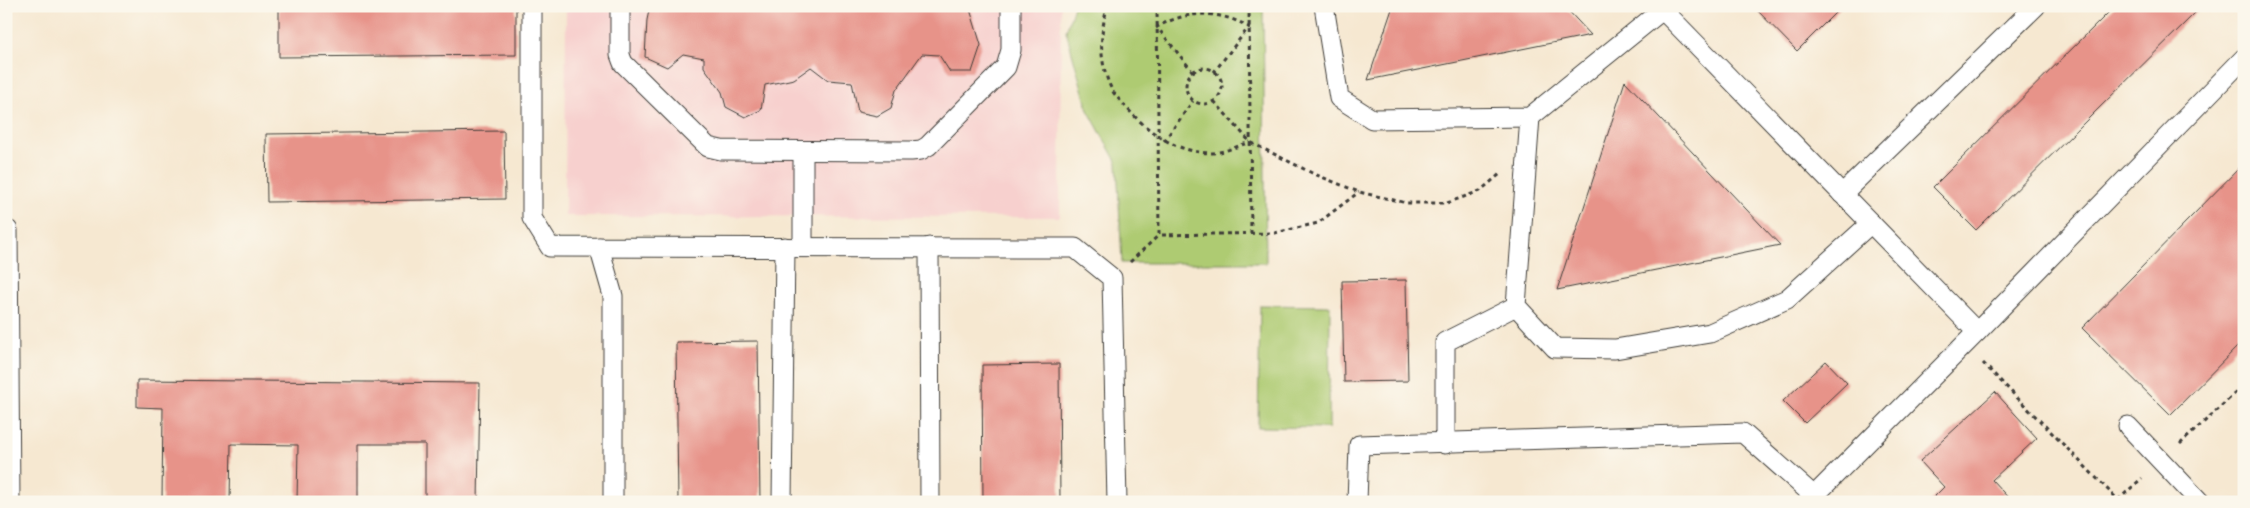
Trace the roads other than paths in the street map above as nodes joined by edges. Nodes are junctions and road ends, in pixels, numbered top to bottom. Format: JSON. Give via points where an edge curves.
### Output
{"nodes":[{"id":1,"x":532,"y":6,"type":"edge"},
{"id":2,"x":620,"y":6,"type":"edge"},
{"id":3,"x":1011,"y":6,"type":"edge"},
{"id":4,"x":1324,"y":6,"type":"edge"},
{"id":5,"x":2036,"y":6,"type":"edge"},
{"id":6,"x":1663,"y":8,"type":"edge"},
{"id":7,"x":2244,"y":58,"type":"edge"},
{"id":8,"x":1530,"y":117,"type":"junction"},
{"id":9,"x":803,"y":151,"type":"junction"},
{"id":10,"x":1842,"y":194,"type":"junction"},
{"id":11,"x":1871,"y":223,"type":"junction"},
{"id":12,"x":6,"y":230,"type":"edge"},
{"id":13,"x":599,"y":248,"type":"junction"},
{"id":14,"x":794,"y":248,"type":"junction"},
{"id":15,"x":929,"y":248,"type":"junction"},
{"id":16,"x":1516,"y":306,"type":"junction"},
{"id":17,"x":1971,"y":338,"type":"junction"},
{"id":18,"x":2128,"y":426,"type":"dead end"},
{"id":19,"x":1446,"y":444,"type":"junction"},
{"id":20,"x":1811,"y":499,"type":"edge"},
{"id":21,"x":10,"y":502,"type":"edge"},
{"id":22,"x":613,"y":502,"type":"edge"},
{"id":23,"x":782,"y":502,"type":"edge"},
{"id":24,"x":930,"y":502,"type":"edge"},
{"id":25,"x":1116,"y":502,"type":"edge"},
{"id":26,"x":1356,"y":502,"type":"edge"},
{"id":27,"x":2200,"y":502,"type":"edge"}],
"edges":[{"from":1,"to":13,"type":"lane","via":[[532,218],[550,247]]},
{"from":2,"to":9,"type":"lane","via":[[622,63],[702,144],[713,150]]},
{"from":3,"to":9,"type":"lane","via":[[1011,50],[1006,67],[928,146],[911,152]]},
{"from":4,"to":8,"type":"lane","via":[[1339,98],[1372,118]]},
{"from":5,"to":10,"type":"lane"},
{"from":6,"to":8,"type":"lane"},
{"from":6,"to":10,"type":"lane"},
{"from":7,"to":17,"type":"lane"},
{"from":8,"to":16,"type":"lane"},
{"from":9,"to":14,"type":"lane"},
{"from":10,"to":11,"type":"lane"},
{"from":11,"to":16,"type":"lane","via":[[1787,299],[1710,333],[1615,349],[1555,348]]},
{"from":11,"to":17,"type":"lane"},
{"from":12,"to":21,"type":"lane"},
{"from":13,"to":14,"type":"lane"},
{"from":13,"to":22,"type":"lane","via":[[613,296]]},
{"from":14,"to":15,"type":"lane"},
{"from":14,"to":23,"type":"lane"},
{"from":15,"to":24,"type":"lane"},
{"from":15,"to":25,"type":"lane","via":[[1075,248],[1112,278]]},
{"from":16,"to":19,"type":"lane","via":[[1445,342]]},
{"from":17,"to":20,"type":"lane"},
{"from":18,"to":27,"type":"lane"},
{"from":19,"to":20,"type":"lane","via":[[1743,433]]},
{"from":19,"to":26,"type":"lane","via":[[1360,445]]}]}
